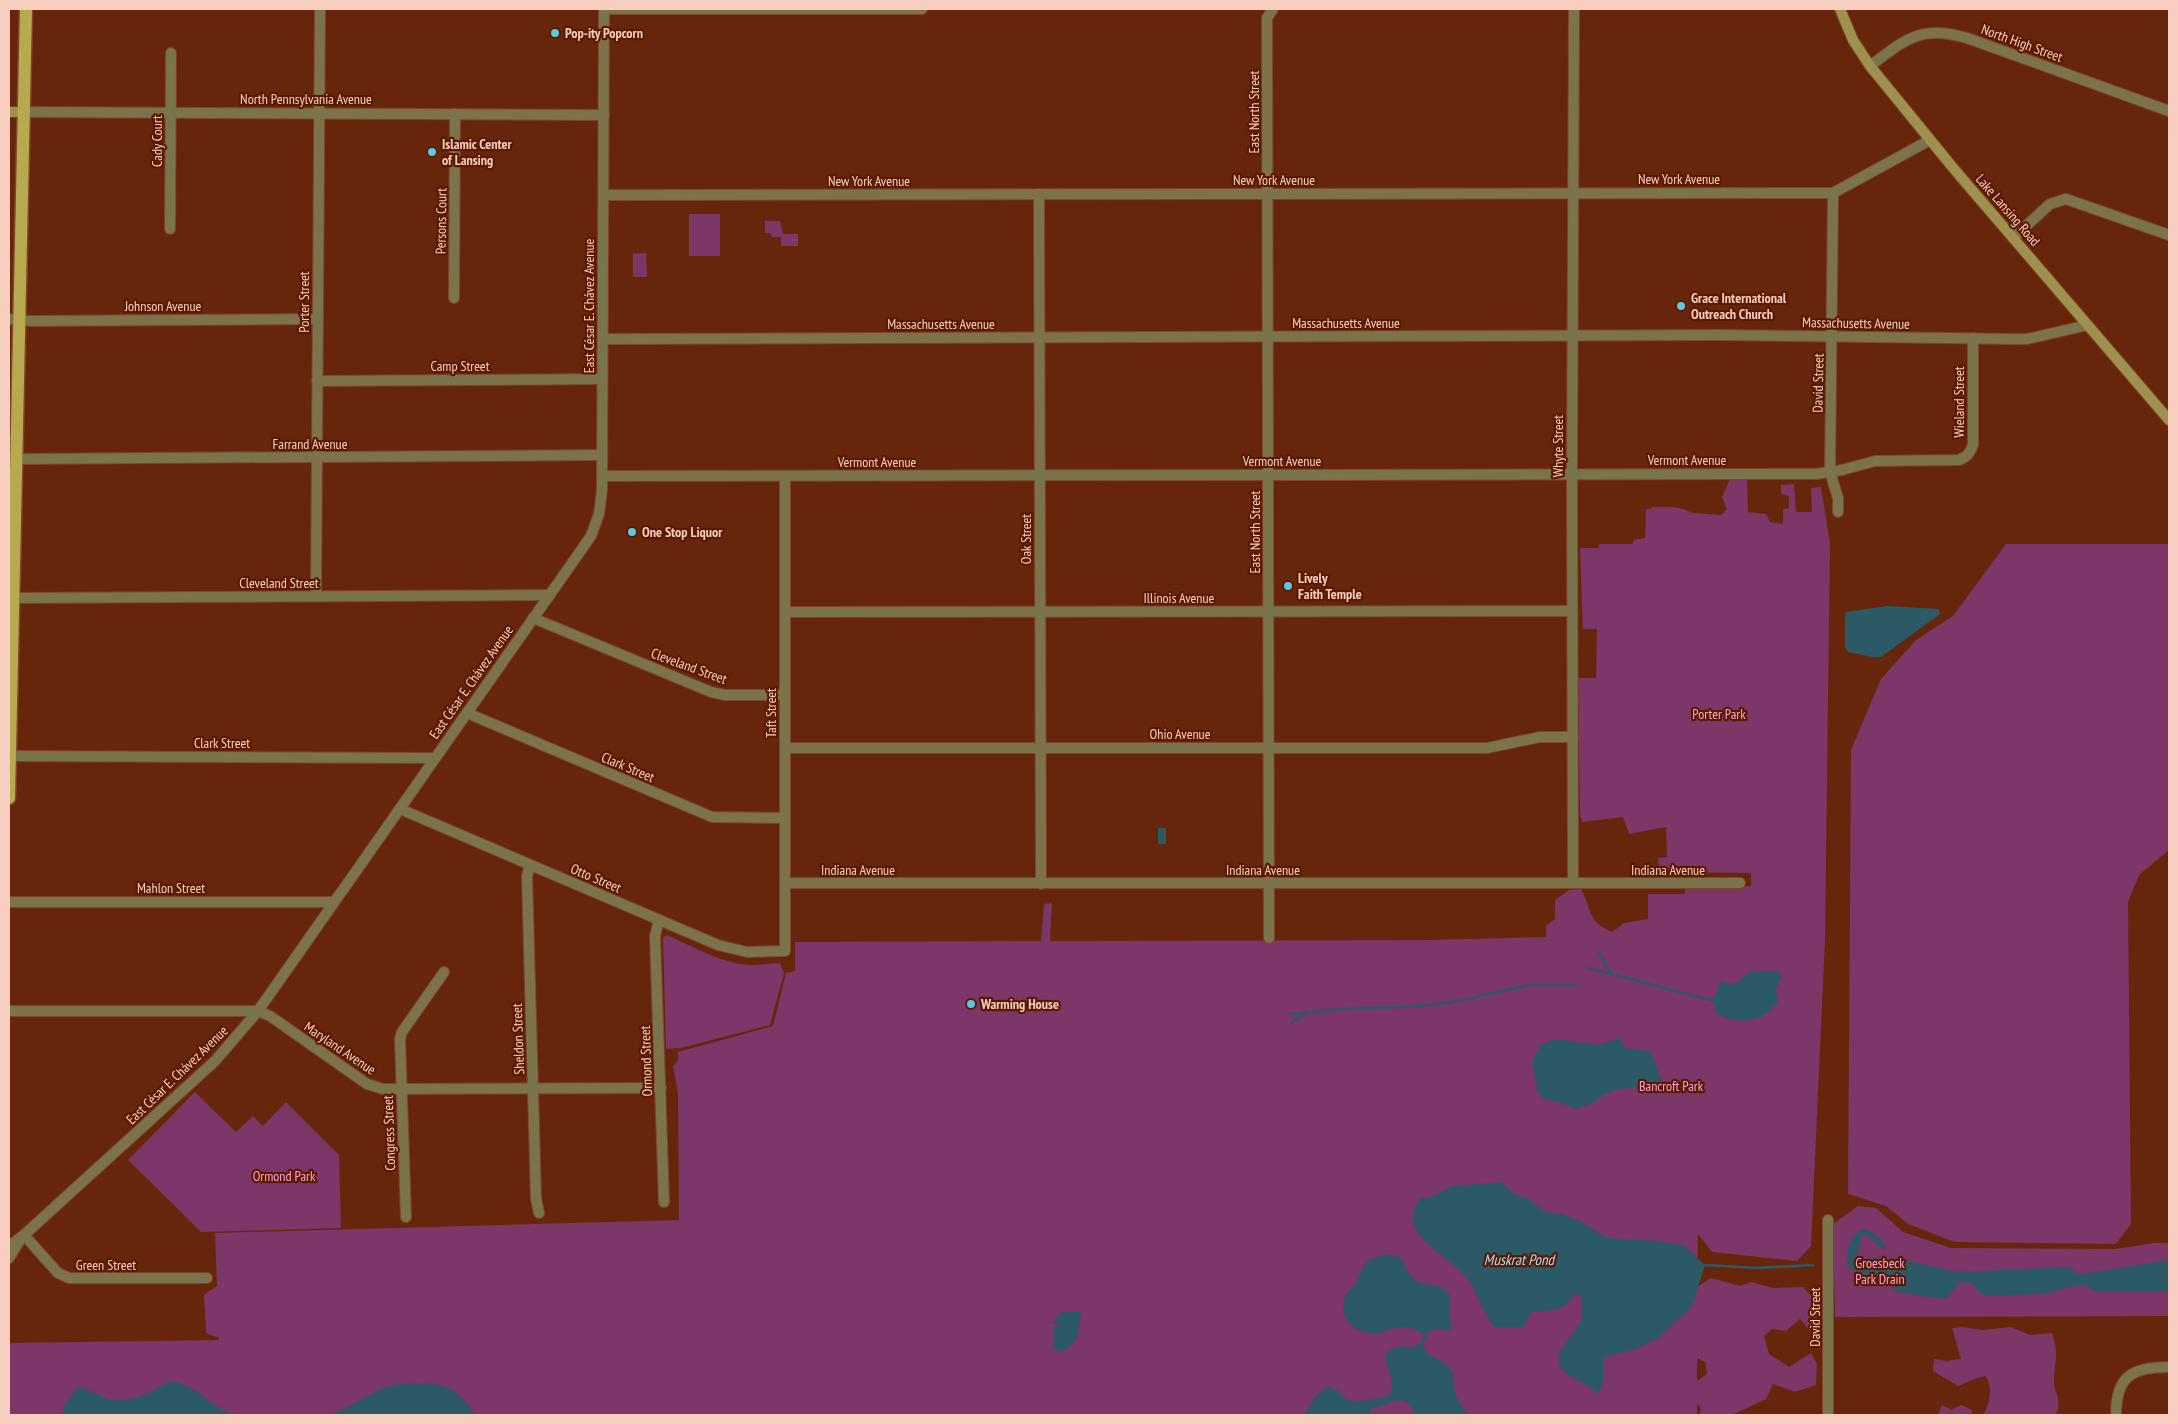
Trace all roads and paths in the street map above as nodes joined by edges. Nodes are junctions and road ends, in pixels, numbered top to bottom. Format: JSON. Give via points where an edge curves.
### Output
{"nodes":[{"id":1,"x":26,"y":9,"type":"edge"},
{"id":2,"x":320,"y":9,"type":"edge"},
{"id":3,"x":604,"y":9,"type":"edge"},
{"id":4,"x":922,"y":9,"type":"edge"},
{"id":5,"x":1273,"y":9,"type":"edge"},
{"id":6,"x":1574,"y":9,"type":"edge"},
{"id":7,"x":1840,"y":9,"type":"edge"},
{"id":8,"x":171,"y":54,"type":"dead end"},
{"id":9,"x":1870,"y":66,"type":"junction"},
{"id":10,"x":2169,"y":111,"type":"edge"},
{"id":11,"x":9,"y":112,"type":"edge"},
{"id":12,"x":25,"y":112,"type":"junction"},
{"id":13,"x":171,"y":113,"type":"junction"},
{"id":14,"x":320,"y":113,"type":"junction"},
{"id":15,"x":455,"y":114,"type":"junction"},
{"id":16,"x":604,"y":115,"type":"junction"},
{"id":17,"x":1930,"y":140,"type":"junction"},
{"id":18,"x":1268,"y":193,"type":"junction"},
{"id":19,"x":1573,"y":193,"type":"junction"},
{"id":20,"x":1833,"y":193,"type":"junction"},
{"id":21,"x":1039,"y":194,"type":"junction"},
{"id":22,"x":604,"y":195,"type":"junction"},
{"id":23,"x":170,"y":229,"type":"dead end"},
{"id":24,"x":2169,"y":235,"type":"edge"},
{"id":25,"x":2013,"y":238,"type":"junction"},
{"id":26,"x":454,"y":298,"type":"dead end"},
{"id":27,"x":318,"y":319,"type":"junction"},
{"id":28,"x":14,"y":320,"type":"edge"},
{"id":29,"x":2088,"y":325,"type":"junction"},
{"id":30,"x":1572,"y":336,"type":"junction"},
{"id":31,"x":1268,"y":337,"type":"junction"},
{"id":32,"x":1832,"y":337,"type":"junction"},
{"id":33,"x":1039,"y":338,"type":"junction"},
{"id":34,"x":1973,"y":338,"type":"junction"},
{"id":35,"x":602,"y":339,"type":"junction"},
{"id":36,"x":602,"y":379,"type":"junction"},
{"id":37,"x":318,"y":381,"type":"junction"},
{"id":38,"x":2169,"y":419,"type":"edge"},
{"id":39,"x":602,"y":455,"type":"junction"},
{"id":40,"x":317,"y":457,"type":"junction"},
{"id":41,"x":17,"y":459,"type":"junction"},
{"id":42,"x":1959,"y":460,"type":"joint"},
{"id":43,"x":1830,"y":472,"type":"junction"},
{"id":44,"x":1572,"y":474,"type":"junction"},
{"id":45,"x":1040,"y":475,"type":"junction"},
{"id":46,"x":1268,"y":475,"type":"junction"},
{"id":47,"x":602,"y":476,"type":"junction"},
{"id":48,"x":785,"y":476,"type":"junction"},
{"id":49,"x":1838,"y":512,"type":"dead end"},
{"id":50,"x":550,"y":595,"type":"junction"},
{"id":51,"x":316,"y":596,"type":"junction"},
{"id":52,"x":11,"y":598,"type":"edge"},
{"id":53,"x":1572,"y":611,"type":"junction"},
{"id":54,"x":785,"y":612,"type":"junction"},
{"id":55,"x":1040,"y":612,"type":"junction"},
{"id":56,"x":1269,"y":612,"type":"junction"},
{"id":57,"x":533,"y":618,"type":"junction"},
{"id":58,"x":785,"y":695,"type":"junction"},
{"id":59,"x":467,"y":713,"type":"junction"},
{"id":60,"x":1573,"y":737,"type":"junction"},
{"id":61,"x":1269,"y":747,"type":"junction"},
{"id":62,"x":786,"y":748,"type":"junction"},
{"id":63,"x":1040,"y":748,"type":"junction"},
{"id":64,"x":10,"y":756,"type":"edge"},
{"id":65,"x":435,"y":758,"type":"junction"},
{"id":66,"x":9,"y":798,"type":"edge"},
{"id":67,"x":400,"y":809,"type":"junction"},
{"id":68,"x":785,"y":818,"type":"junction"},
{"id":69,"x":530,"y":865,"type":"junction"},
{"id":70,"x":786,"y":883,"type":"junction"},
{"id":71,"x":1573,"y":883,"type":"junction"},
{"id":72,"x":1740,"y":883,"type":"dead end"},
{"id":73,"x":1041,"y":884,"type":"junction"},
{"id":74,"x":1269,"y":884,"type":"junction"},
{"id":75,"x":9,"y":902,"type":"edge"},
{"id":76,"x":334,"y":902,"type":"junction"},
{"id":77,"x":659,"y":920,"type":"junction"},
{"id":78,"x":1269,"y":938,"type":"dead end"},
{"id":79,"x":786,"y":951,"type":"joint"},
{"id":80,"x":444,"y":972,"type":"dead end"},
{"id":81,"x":9,"y":1011,"type":"edge"},
{"id":82,"x":258,"y":1011,"type":"junction"},
{"id":83,"x":660,"y":1088,"type":"junction"},
{"id":84,"x":401,"y":1089,"type":"junction"},
{"id":85,"x":534,"y":1089,"type":"junction"},
{"id":86,"x":664,"y":1202,"type":"dead end"},
{"id":87,"x":539,"y":1213,"type":"dead end"},
{"id":88,"x":406,"y":1217,"type":"dead end"},
{"id":89,"x":1828,"y":1220,"type":"dead end"},
{"id":90,"x":24,"y":1235,"type":"junction"},
{"id":91,"x":9,"y":1246,"type":"edge"},
{"id":92,"x":9,"y":1258,"type":"edge"},
{"id":93,"x":207,"y":1278,"type":"dead end"},
{"id":94,"x":2169,"y":1367,"type":"edge"},
{"id":95,"x":1828,"y":1415,"type":"edge"},
{"id":96,"x":2116,"y":1415,"type":"edge"}],
"edges":[{"from":1,"to":12,"type":"main road"},
{"from":2,"to":14,"type":"street","name":"Porter Street"},
{"from":3,"to":4,"type":"street"},
{"from":3,"to":16,"type":"street","name":"East César E. Chávez Avenue"},
{"from":5,"to":18,"type":"street","name":"East North Street","via":[[1267,18]]},
{"from":6,"to":19,"type":"street","name":"Whyte Street"},
{"from":7,"to":9,"type":"main road","name":"Lake Lansing Road","via":[[1853,40]]},
{"from":8,"to":13,"type":"street","name":"Cady Court"},
{"from":9,"to":10,"type":"street","name":"North High Street","via":[[1912,36],[1943,32]]},
{"from":9,"to":17,"type":"main road","name":"Lake Lansing Road"},
{"from":11,"to":12,"type":"main road","name":"North Pennsylvania Avenue"},
{"from":12,"to":13,"type":"street","name":"North Pennsylvania Avenue"},
{"from":12,"to":28,"type":"main road"},
{"from":13,"to":14,"type":"street","name":"North Pennsylvania Avenue"},
{"from":13,"to":23,"type":"street","name":"Cady Court"},
{"from":14,"to":15,"type":"street","name":"North Pennsylvania Avenue"},
{"from":14,"to":27,"type":"street","name":"Porter Street"},
{"from":15,"to":16,"type":"street","name":"North Pennsylvania Avenue"},
{"from":15,"to":26,"type":"street","name":"Persons Court"},
{"from":16,"to":22,"type":"street","name":"East César E. Chávez Avenue"},
{"from":17,"to":20,"type":"street","name":"New York Avenue"},
{"from":17,"to":25,"type":"main road","name":"Lake Lansing Road"},
{"from":18,"to":19,"type":"street","name":"New York Avenue"},
{"from":18,"to":21,"type":"street","name":"New York Avenue"},
{"from":18,"to":31,"type":"street","name":"East North Street"},
{"from":19,"to":20,"type":"street","name":"New York Avenue"},
{"from":19,"to":30,"type":"street","name":"Whyte Street"},
{"from":20,"to":32,"type":"street","name":"David Street"},
{"from":21,"to":22,"type":"street","name":"New York Avenue"},
{"from":21,"to":33,"type":"street","name":"Oak Street"},
{"from":22,"to":35,"type":"street","name":"East César E. Chávez Avenue"},
{"from":24,"to":25,"type":"street","via":[[2066,199],[2050,204]]},
{"from":25,"to":29,"type":"main road","name":"Lake Lansing Road"},
{"from":27,"to":28,"type":"street","name":"Johnson Avenue"},
{"from":27,"to":37,"type":"street","name":"Porter Street"},
{"from":28,"to":41,"type":"main road"},
{"from":29,"to":34,"type":"street","name":"Massachusetts Avenue","via":[[2027,339]]},
{"from":29,"to":38,"type":"main road","name":"Lake Lansing Road"},
{"from":30,"to":31,"type":"street","name":"Massachusetts Avenue"},
{"from":30,"to":32,"type":"street","name":"Massachusetts Avenue"},
{"from":30,"to":44,"type":"street","name":"Whyte Street"},
{"from":31,"to":33,"type":"street","name":"Massachusetts Avenue"},
{"from":31,"to":46,"type":"street","name":"East North Street"},
{"from":32,"to":34,"type":"street","name":"Massachusetts Avenue"},
{"from":32,"to":43,"type":"street","name":"David Street"},
{"from":33,"to":35,"type":"street","name":"Massachusetts Avenue"},
{"from":33,"to":45,"type":"street","name":"Oak Street"},
{"from":34,"to":42,"type":"street","name":"Wieland Street","via":[[1973,445],[1971,452]]},
{"from":35,"to":36,"type":"street","name":"East César E. Chávez Avenue"},
{"from":36,"to":37,"type":"street","name":"Camp Street"},
{"from":36,"to":39,"type":"street","name":"East César E. Chávez Avenue"},
{"from":37,"to":40,"type":"street","name":"Porter Street"},
{"from":39,"to":40,"type":"street","name":"Farrand Avenue"},
{"from":39,"to":47,"type":"street","name":"East César E. Chávez Avenue"},
{"from":40,"to":41,"type":"street","name":"Farrand Avenue"},
{"from":40,"to":51,"type":"street","name":"Porter Street"},
{"from":41,"to":52,"type":"main road"},
{"from":42,"to":43,"type":"street","name":"Vermont Avenue","via":[[1875,461]]},
{"from":43,"to":44,"type":"street","name":"Vermont Avenue"},
{"from":43,"to":49,"type":"street","name":"David Street","via":[[1838,498]]},
{"from":44,"to":46,"type":"street","name":"Vermont Avenue"},
{"from":44,"to":53,"type":"street","name":"Whyte Street"},
{"from":45,"to":46,"type":"street","name":"Vermont Avenue"},
{"from":45,"to":48,"type":"street","name":"Vermont Avenue"},
{"from":45,"to":55,"type":"street","name":"Oak Street"},
{"from":46,"to":56,"type":"street","name":"East North Street"},
{"from":47,"to":48,"type":"street","name":"Vermont Avenue"},
{"from":47,"to":50,"type":"street","name":"East César E. Chávez Avenue","via":[[602,502],[591,536]]},
{"from":48,"to":54,"type":"street","name":"Taft Street"},
{"from":50,"to":51,"type":"street","name":"Cleveland Street"},
{"from":50,"to":57,"type":"street","name":"East César E. Chávez Avenue"},
{"from":51,"to":52,"type":"street","name":"Cleveland Street"},
{"from":52,"to":64,"type":"main road"},
{"from":53,"to":56,"type":"street","name":"Illinois Avenue"},
{"from":53,"to":60,"type":"street","name":"Whyte Street"},
{"from":54,"to":55,"type":"street","name":"Illinois Avenue"},
{"from":54,"to":58,"type":"street","name":"Taft Street"},
{"from":55,"to":56,"type":"street","name":"Illinois Avenue"},
{"from":55,"to":63,"type":"street","name":"Oak Street"},
{"from":56,"to":61,"type":"street","name":"East North Street"},
{"from":57,"to":58,"type":"street","name":"Cleveland Street","via":[[711,692]]},
{"from":57,"to":59,"type":"street","name":"East César E. Chávez Avenue"},
{"from":58,"to":62,"type":"street","name":"Taft Street"},
{"from":59,"to":65,"type":"street","name":"East César E. Chávez Avenue"},
{"from":59,"to":68,"type":"street","name":"Clark Street","via":[[712,817]]},
{"from":60,"to":61,"type":"street","name":"Ohio Avenue","via":[[1540,737],[1487,748]]},
{"from":60,"to":71,"type":"street","name":"Whyte Street"},
{"from":61,"to":63,"type":"street","name":"Ohio Avenue"},
{"from":61,"to":74,"type":"street","name":"East North Street"},
{"from":62,"to":63,"type":"street","name":"Ohio Avenue"},
{"from":62,"to":68,"type":"street","name":"Taft Street"},
{"from":63,"to":73,"type":"street","name":"Oak Street"},
{"from":64,"to":65,"type":"street","name":"Clark Street"},
{"from":64,"to":66,"type":"main road"},
{"from":65,"to":67,"type":"street","name":"East César E. Chávez Avenue"},
{"from":67,"to":69,"type":"street","name":"Otto Street"},
{"from":67,"to":76,"type":"street","name":"East César E. Chávez Avenue"},
{"from":68,"to":70,"type":"street","name":"Taft Street"},
{"from":69,"to":77,"type":"street","name":"Otto Street"},
{"from":69,"to":85,"type":"street","name":"Sheldon Street","via":[[527,876]]},
{"from":70,"to":73,"type":"street","name":"Indiana Avenue"},
{"from":70,"to":79,"type":"street","name":"Taft Street"},
{"from":71,"to":72,"type":"street","name":"Indiana Avenue"},
{"from":71,"to":74,"type":"street","name":"Indiana Avenue"},
{"from":73,"to":74,"type":"street","name":"Indiana Avenue"},
{"from":74,"to":78,"type":"street","name":"East North Street"},
{"from":75,"to":76,"type":"street","name":"Mahlon Street"},
{"from":76,"to":82,"type":"street","name":"East César E. Chávez Avenue"},
{"from":77,"to":79,"type":"street","name":"Otto Street","via":[[733,950]]},
{"from":77,"to":83,"type":"street","name":"Ormond Street","via":[[656,936]]},
{"from":80,"to":84,"type":"street","name":"Congress Street","via":[[402,1032]]},
{"from":81,"to":82,"type":"street","name":"Maryland Avenue"},
{"from":82,"to":84,"type":"street","name":"Maryland Avenue","via":[[270,1016],[367,1084],[383,1089]]},
{"from":82,"to":90,"type":"street","name":"East César E. Chávez Avenue","via":[[215,1061]]},
{"from":83,"to":85,"type":"street","name":"Maryland Avenue"},
{"from":83,"to":86,"type":"street","name":"Ormond Street"},
{"from":84,"to":85,"type":"street","name":"Maryland Avenue"},
{"from":84,"to":88,"type":"street","name":"Congress Street"},
{"from":85,"to":87,"type":"street","name":"Sheldon Street"},
{"from":89,"to":95,"type":"street","name":"David Street"},
{"from":90,"to":91,"type":"street","name":"East César E. Chávez Avenue"},
{"from":90,"to":92,"type":"street","name":"East César E. Chávez Avenue"},
{"from":90,"to":93,"type":"street","name":"Green Street","via":[[58,1272],[69,1278]]},
{"from":94,"to":96,"type":"street","via":[[2134,1372],[2126,1378],[2117,1395]]}]}
